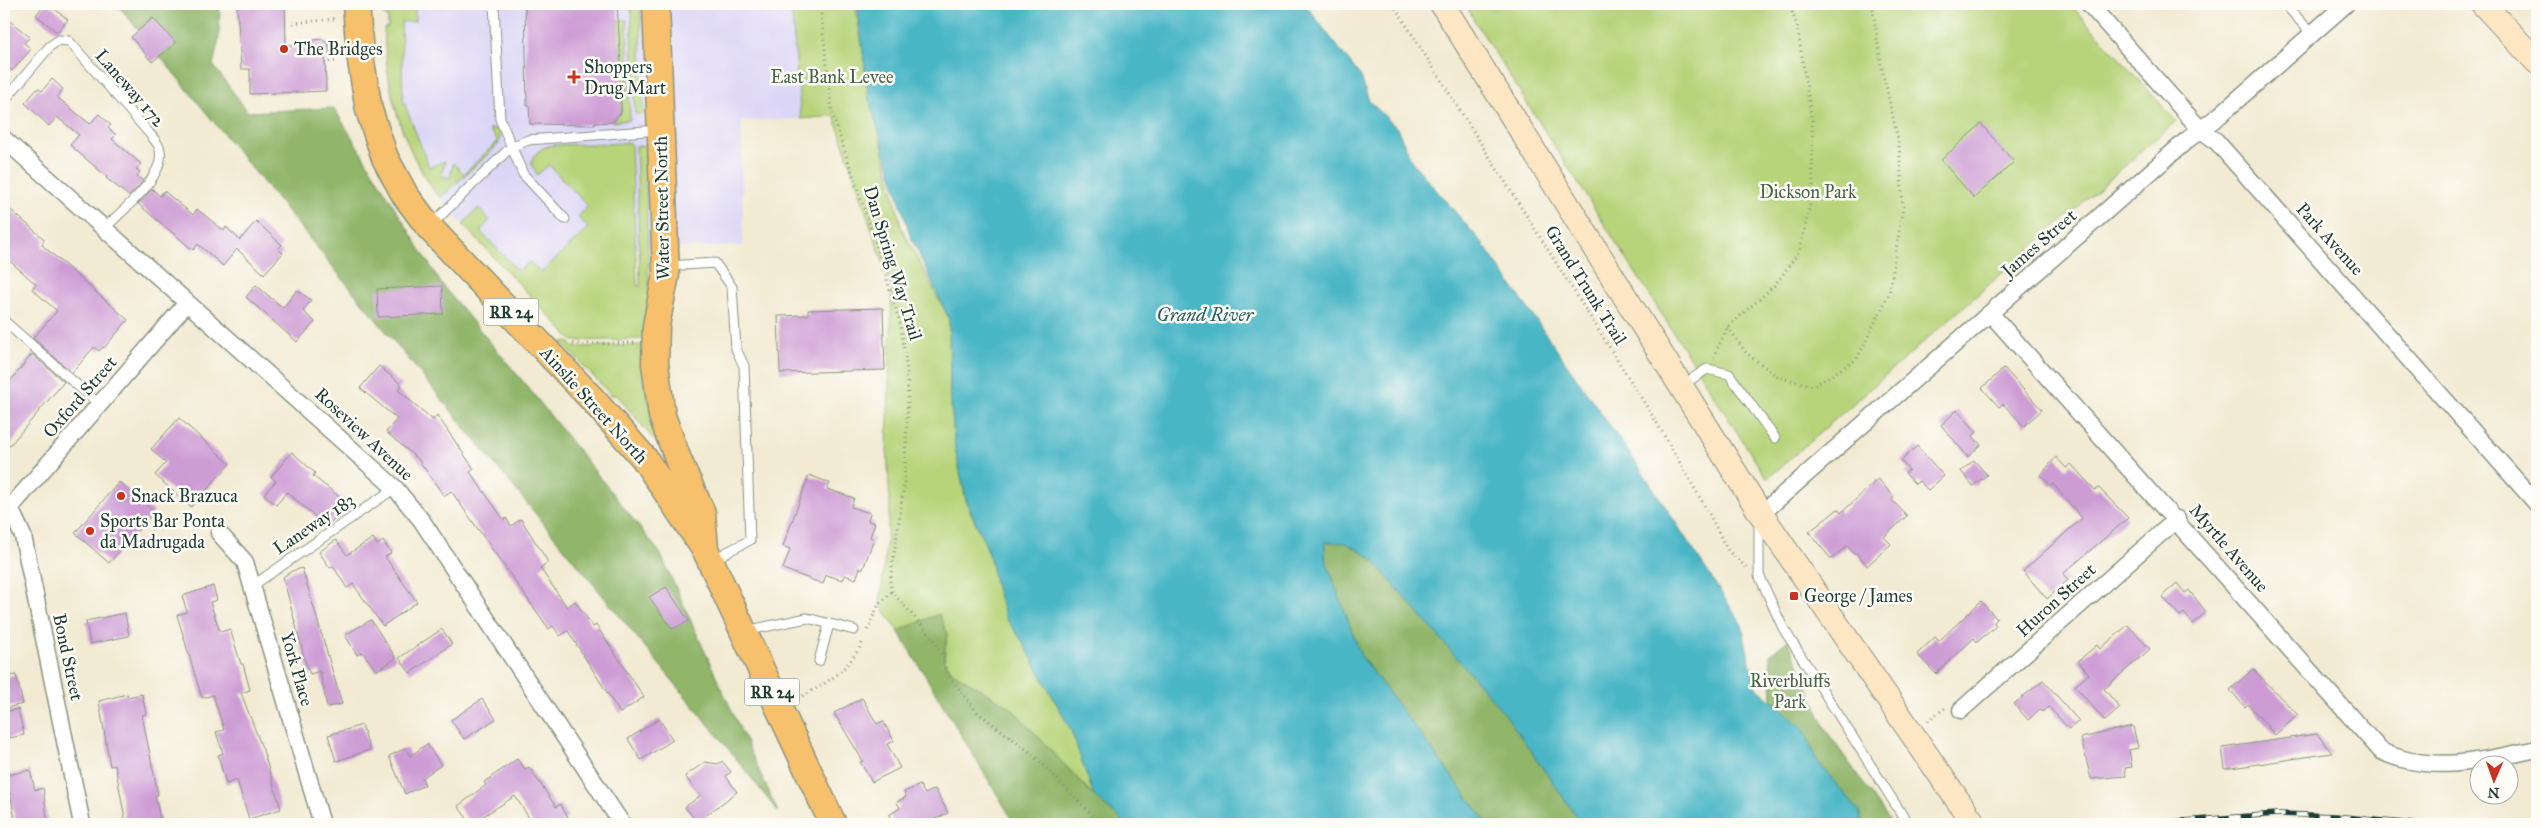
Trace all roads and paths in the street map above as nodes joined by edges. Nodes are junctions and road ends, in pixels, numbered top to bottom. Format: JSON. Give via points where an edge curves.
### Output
{"nodes":[{"id":1,"x":356,"y":4,"type":"edge"},
{"id":2,"x":494,"y":4,"type":"edge"},
{"id":3,"x":656,"y":4,"type":"edge"},
{"id":4,"x":820,"y":4,"type":"edge"},
{"id":5,"x":1394,"y":4,"type":"edge"},
{"id":6,"x":1442,"y":4,"type":"edge"},
{"id":7,"x":1789,"y":4,"type":"edge"},
{"id":8,"x":1872,"y":4,"type":"edge"},
{"id":9,"x":2089,"y":4,"type":"edge"},
{"id":10,"x":2285,"y":4,"type":"edge"},
{"id":11,"x":2346,"y":4,"type":"edge"},
{"id":12,"x":2483,"y":4,"type":"edge"},
{"id":13,"x":335,"y":19,"type":"dead end"},
{"id":14,"x":293,"y":23,"type":"dead end"},
{"id":15,"x":2312,"y":34,"type":"junction"},
{"id":16,"x":338,"y":61,"type":"dead end"},
{"id":17,"x":324,"y":62,"type":"dead end"},
{"id":18,"x":2537,"y":62,"type":"edge"},
{"id":19,"x":4,"y":101,"type":"edge"},
{"id":20,"x":660,"y":130,"type":"junction"},
{"id":21,"x":2200,"y":130,"type":"junction"},
{"id":22,"x":4,"y":139,"type":"edge"},
{"id":23,"x":511,"y":147,"type":"junction"},
{"id":24,"x":565,"y":219,"type":"dead end"},
{"id":25,"x":429,"y":227,"type":"junction"},
{"id":26,"x":104,"y":230,"type":"junction"},
{"id":27,"x":665,"y":266,"type":"junction"},
{"id":28,"x":187,"y":303,"type":"junction"},
{"id":29,"x":1990,"y":313,"type":"junction"},
{"id":30,"x":4,"y":321,"type":"edge"},
{"id":31,"x":1728,"y":327,"type":"junction"},
{"id":32,"x":656,"y":342,"type":"junction"},
{"id":33,"x":573,"y":344,"type":"dead end"},
{"id":34,"x":1707,"y":369,"type":"junction"},
{"id":35,"x":1681,"y":386,"type":"junction"},
{"id":36,"x":100,"y":405,"type":"junction"},
{"id":37,"x":1775,"y":438,"type":"dead end"},
{"id":38,"x":395,"y":488,"type":"junction"},
{"id":39,"x":2537,"y":504,"type":"edge"},
{"id":40,"x":6,"y":508,"type":"edge"},
{"id":41,"x":1761,"y":514,"type":"junction"},
{"id":42,"x":2177,"y":519,"type":"junction"},
{"id":43,"x":219,"y":534,"type":"dead end"},
{"id":44,"x":707,"y":555,"type":"junction"},
{"id":45,"x":1758,"y":575,"type":"junction"},
{"id":46,"x":252,"y":586,"type":"junction"},
{"id":47,"x":892,"y":592,"type":"junction"},
{"id":48,"x":829,"y":624,"type":"junction"},
{"id":49,"x":854,"y":630,"type":"dead end"},
{"id":50,"x":743,"y":631,"type":"junction"},
{"id":51,"x":819,"y":661,"type":"dead end"},
{"id":52,"x":778,"y":707,"type":"junction"},
{"id":53,"x":1954,"y":709,"type":"joint"},
{"id":54,"x":1926,"y":723,"type":"dead end"},
{"id":55,"x":2537,"y":749,"type":"edge"},
{"id":56,"x":82,"y":824,"type":"edge"},
{"id":57,"x":322,"y":824,"type":"edge"},
{"id":58,"x":622,"y":824,"type":"edge"},
{"id":59,"x":834,"y":824,"type":"edge"},
{"id":60,"x":1101,"y":824,"type":"edge"},
{"id":61,"x":1908,"y":824,"type":"edge"},
{"id":62,"x":1974,"y":824,"type":"edge"}],
"edges":[{"from":1,"to":25,"type":"main road","name":"Ainslie Street North","number":"RR 24","via":[[369,110],[385,158],[405,195]]},
{"from":2,"to":23,"type":"lane","via":[[500,119]]},
{"from":3,"to":20,"type":"main road","name":"Water Street North","number":"RR 24"},
{"from":4,"to":47,"type":"path","name":"Dan Spring Way Trail","via":[[832,113],[898,316],[906,363],[908,396],[904,485],[890,582]]},
{"from":5,"to":45,"type":"path","name":"Grand Trunk Trail","via":[[1657,423],[1728,551]]},
{"from":6,"to":35,"type":"main road"},
{"from":7,"to":31,"type":"path","via":[[1797,25],[1812,122],[1813,193],[1799,252],[1775,285]]},
{"from":8,"to":31,"type":"path","via":[[1881,64],[1899,144],[1903,198],[1889,294],[1857,359],[1814,386],[1778,377],[1746,353]]},
{"from":9,"to":21,"type":"street","name":"Park Avenue"},
{"from":10,"to":15,"type":"lane"},
{"from":11,"to":15,"type":"street","name":"James Street"},
{"from":12,"to":18,"type":"main road"},
{"from":13,"to":14,"type":"path"},
{"from":15,"to":21,"type":"street","name":"James Street"},
{"from":16,"to":17,"type":"path"},
{"from":19,"to":26,"type":"lane","name":"Laneway 172","via":[[50,46],[59,40],[69,41],[149,133],[160,148],[161,162],[155,176]]},
{"from":20,"to":23,"type":"lane","via":[[528,140]]},
{"from":20,"to":27,"type":"main road","name":"Water Street North","number":"RR 24"},
{"from":21,"to":29,"type":"street","name":"James Street"},
{"from":21,"to":39,"type":"street","name":"Park Avenue","via":[[2216,141]]},
{"from":22,"to":26,"type":"street","name":"Roseview Avenue"},
{"from":23,"to":24,"type":"lane","via":[[523,174]]},
{"from":23,"to":25,"type":"lane"},
{"from":25,"to":44,"type":"main road","name":"Ainslie Street North","number":"RR 24","via":[[644,458]]},
{"from":26,"to":28,"type":"street","name":"Roseview Avenue"},
{"from":27,"to":32,"type":"main road","name":"Water Street North","number":"RR 24"},
{"from":27,"to":44,"type":"lane","via":[[715,263],[732,287],[736,349],[744,366],[750,540]]},
{"from":28,"to":36,"type":"street","name":"Oxford Street"},
{"from":28,"to":38,"type":"street","name":"Roseview Avenue"},
{"from":29,"to":41,"type":"street","name":"James Street"},
{"from":29,"to":42,"type":"street","name":"Myrtle Avenue"},
{"from":30,"to":36,"type":"lane"},
{"from":31,"to":34,"type":"path"},
{"from":32,"to":33,"type":"path"},
{"from":32,"to":44,"type":"main road","name":"Water Street North","number":"RR 24","via":[[655,364],[662,416],[702,513]]},
{"from":34,"to":35,"type":"lane"},
{"from":34,"to":37,"type":"lane","via":[[1729,374]]},
{"from":35,"to":41,"type":"main road"},
{"from":36,"to":40,"type":"street","name":"Oxford Street"},
{"from":38,"to":46,"type":"lane","name":"Laneway 183"},
{"from":38,"to":58,"type":"street","name":"Roseview Avenue","via":[[422,521]]},
{"from":40,"to":56,"type":"street","name":"Bond Street","via":[[23,536]]},
{"from":41,"to":45,"type":"lane","via":[[1758,522]]},
{"from":41,"to":62,"type":"main road"},
{"from":42,"to":53,"type":"street","name":"Huron Street"},
{"from":42,"to":55,"type":"street","name":"Myrtle Avenue","via":[[2382,750],[2400,760],[2422,764],[2495,758]]},
{"from":43,"to":46,"type":"street","name":"York Place","via":[[245,562]]},
{"from":44,"to":50,"type":"main road","name":"Water Street North","number":"RR 24"},
{"from":45,"to":61,"type":"lane","via":[[1783,628]]},
{"from":46,"to":57,"type":"street","name":"York Place"},
{"from":47,"to":52,"type":"path","via":[[879,604],[857,654],[844,670]]},
{"from":47,"to":60,"type":"path","via":[[934,640],[947,674],[978,713],[1031,753]]},
{"from":48,"to":49,"type":"lane"},
{"from":48,"to":50,"type":"lane","via":[[807,618]]},
{"from":48,"to":51,"type":"lane"},
{"from":50,"to":52,"type":"main road","name":"Water Street North","number":"RR 24"},
{"from":52,"to":59,"type":"main road","name":"Water Street North","number":"RR 24"},
{"from":53,"to":54,"type":"path"}]}
